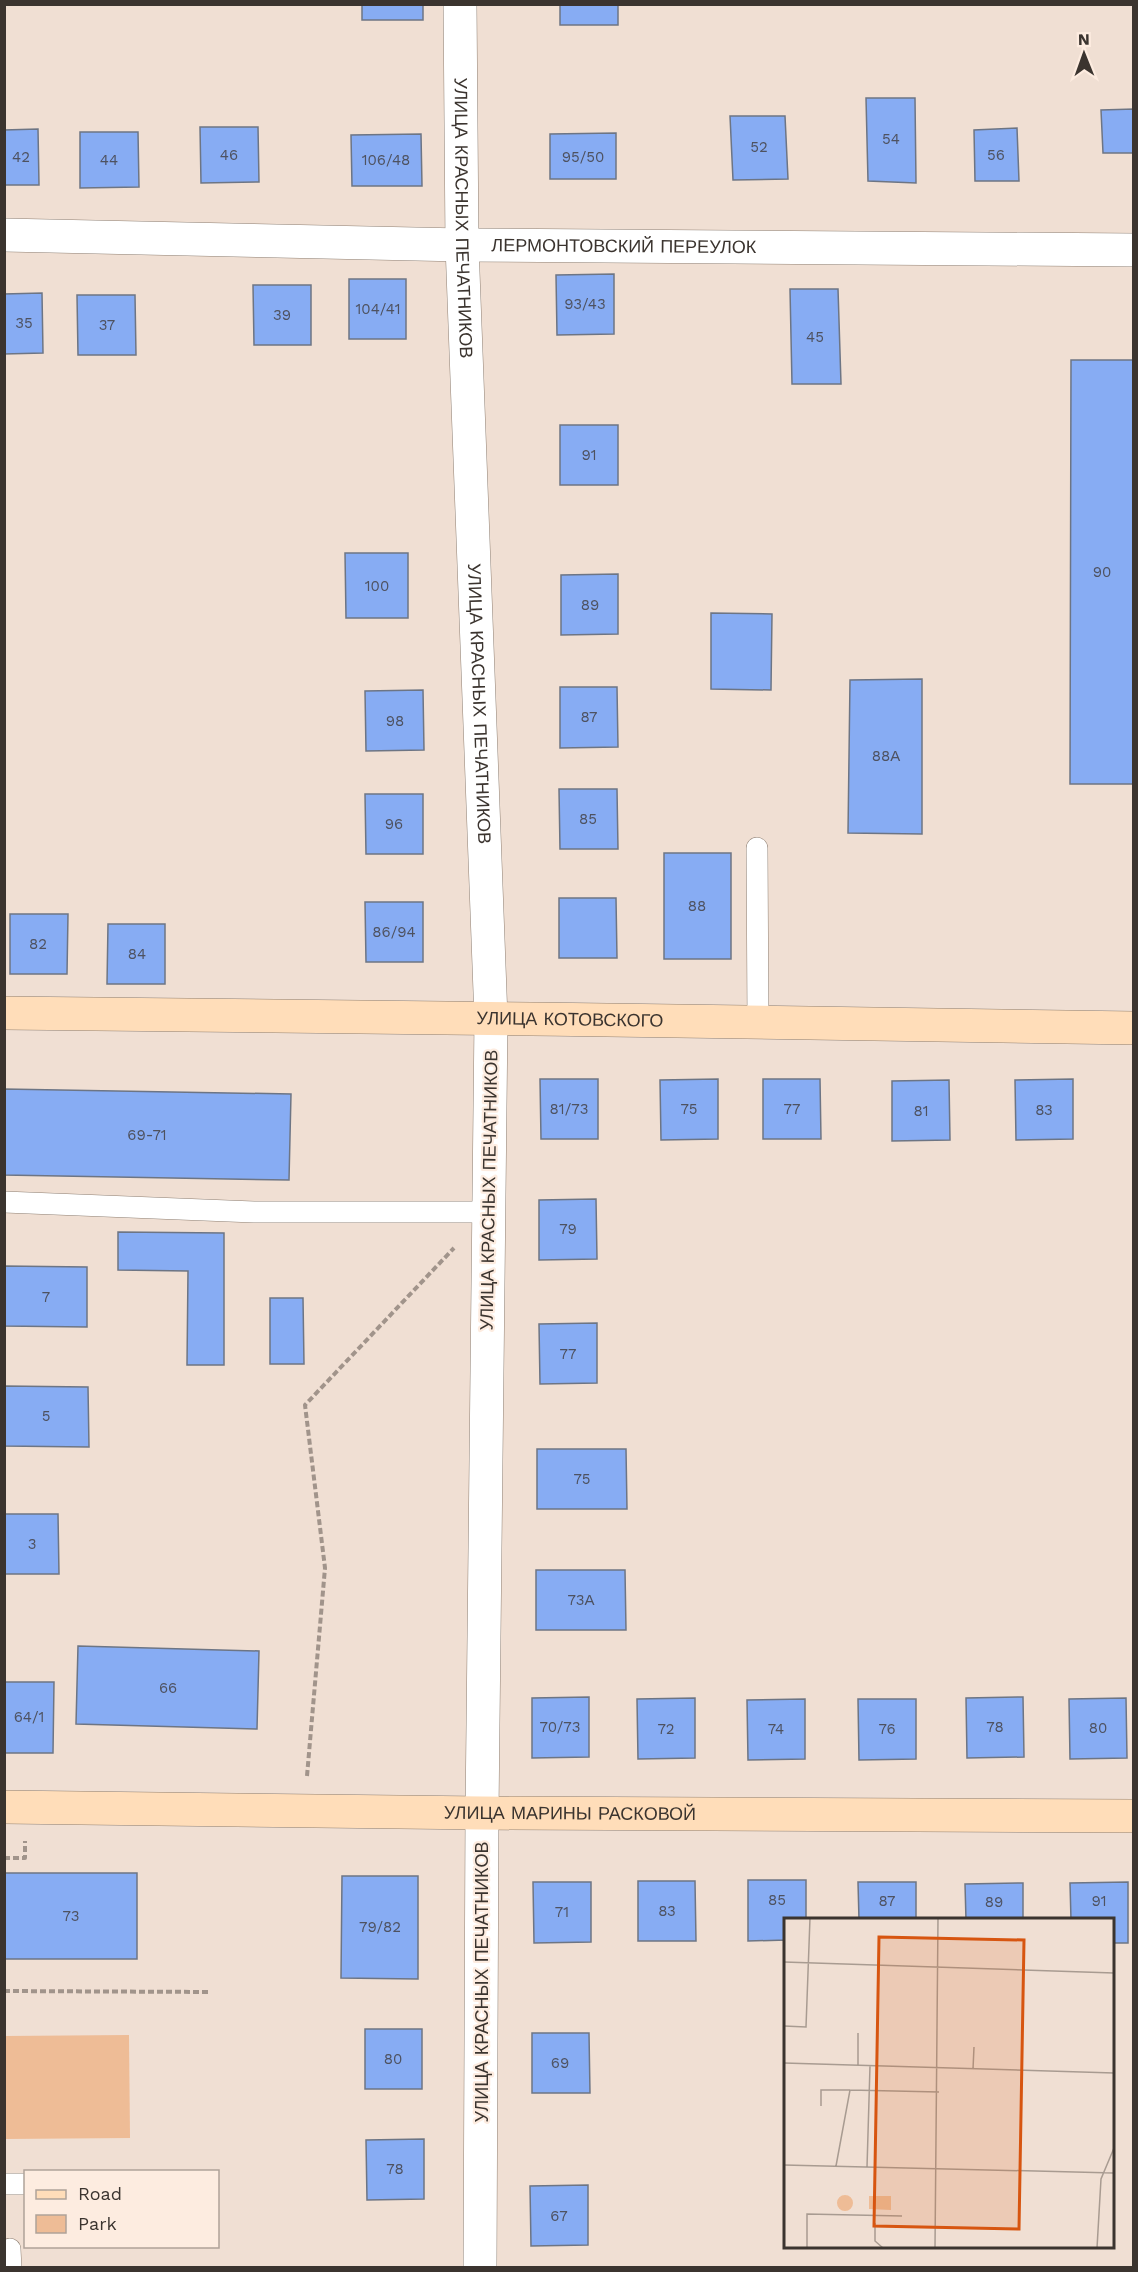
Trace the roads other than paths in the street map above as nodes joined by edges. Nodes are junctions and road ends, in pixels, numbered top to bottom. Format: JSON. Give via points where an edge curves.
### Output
{"nodes":[{"id":1,"x":460,"y":4,"type":"edge"},
{"id":2,"x":4,"y":235,"type":"edge"},
{"id":3,"x":462,"y":245,"type":"junction"},
{"id":4,"x":1134,"y":250,"type":"edge"},
{"id":5,"x":757,"y":848,"type":"dead end"},
{"id":6,"x":4,"y":1013,"type":"edge"},
{"id":7,"x":491,"y":1019,"type":"junction"},
{"id":8,"x":758,"y":1023,"type":"junction"},
{"id":9,"x":1134,"y":1028,"type":"edge"},
{"id":10,"x":4,"y":1202,"type":"edge"},
{"id":11,"x":489,"y":1212,"type":"junction"},
{"id":12,"x":4,"y":1808,"type":"edge"},
{"id":13,"x":482,"y":1813,"type":"junction"},
{"id":14,"x":1134,"y":1816,"type":"edge"},
{"id":15,"x":4,"y":2184,"type":"edge"},
{"id":16,"x":24,"y":2184,"type":"edge"},
{"id":17,"x":480,"y":2268,"type":"edge"}],
"edges":[{"from":1,"to":3,"type":"street","name":"УЛИЦА КРАСНЫХ ПЕЧАТНИКОВ"},
{"from":2,"to":3,"type":"street","name":"ЛЕРМОНТОВСКИЙ ПЕРЕУЛОК"},
{"from":3,"to":4,"type":"street","name":"ЛЕРМОНТОВСКИЙ ПЕРЕУЛОК"},
{"from":3,"to":7,"type":"street","name":"УЛИЦА КРАСНЫХ ПЕЧАТНИКОВ"},
{"from":5,"to":8,"type":"lane"},
{"from":6,"to":7,"type":"street","name":"УЛИЦА КОТОВСКОГО"},
{"from":7,"to":8,"type":"street","name":"УЛИЦА КОТОВСКОГО"},
{"from":7,"to":11,"type":"street","name":"УЛИЦА КРАСНЫХ ПЕЧАТНИКОВ"},
{"from":8,"to":9,"type":"street","name":"УЛИЦА КОТОВСКОГО"},
{"from":10,"to":11,"type":"lane","via":[[254,1212]]},
{"from":11,"to":13,"type":"street","name":"УЛИЦА КРАСНЫХ ПЕЧАТНИКОВ"},
{"from":12,"to":13,"type":"street","name":"УЛИЦА МАРИНЫ РАСКОВОЙ"},
{"from":13,"to":14,"type":"street","name":"УЛИЦА МАРИНЫ РАСКОВОЙ"},
{"from":13,"to":17,"type":"street","name":"УЛИЦА КРАСНЫХ ПЕЧАТНИКОВ"},
{"from":15,"to":16,"type":"lane"}]}
